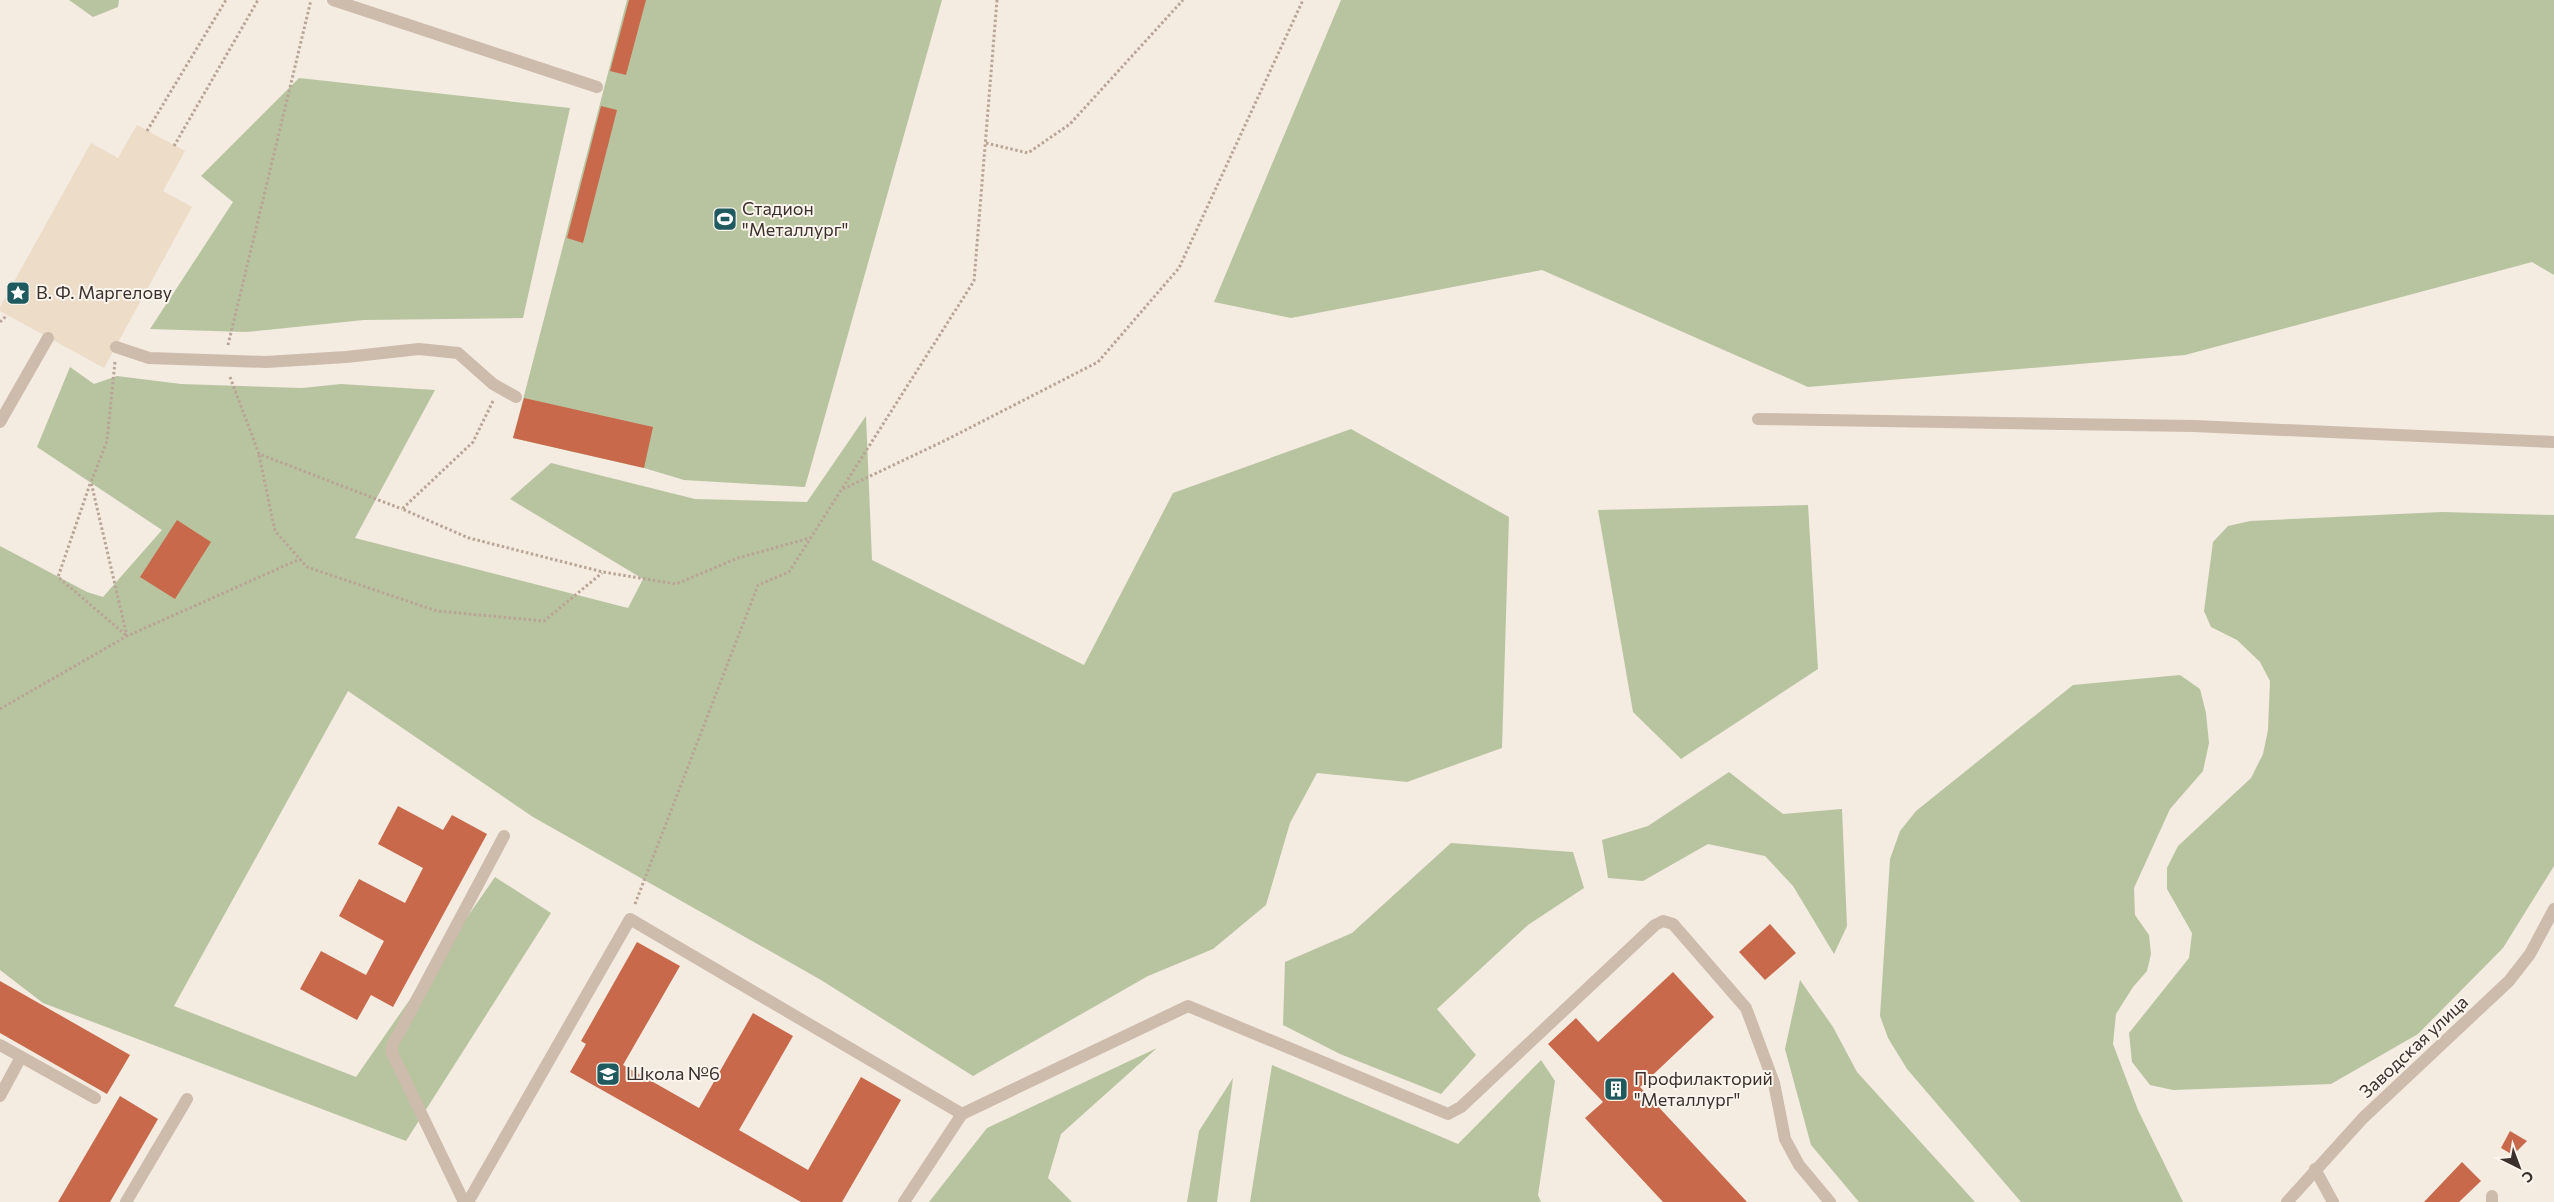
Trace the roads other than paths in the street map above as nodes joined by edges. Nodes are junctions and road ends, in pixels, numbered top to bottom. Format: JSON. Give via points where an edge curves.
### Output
{"nodes":[{"id":1,"x":333,"y":0,"type":"edge"},
{"id":2,"x":597,"y":87,"type":"dead end"},
{"id":3,"x":48,"y":338,"type":"dead end"},
{"id":4,"x":116,"y":347,"type":"road end"},
{"id":5,"x":516,"y":398,"type":"dead end"},
{"id":6,"x":1758,"y":419,"type":"dead end"},
{"id":7,"x":0,"y":422,"type":"edge"},
{"id":8,"x":2554,"y":442,"type":"edge"},
{"id":9,"x":504,"y":836,"type":"dead end"},
{"id":10,"x":2554,"y":909,"type":"edge"},
{"id":11,"x":0,"y":1045,"type":"edge"},
{"id":12,"x":21,"y":1058,"type":"junction"},
{"id":13,"x":0,"y":1096,"type":"edge"},
{"id":14,"x":95,"y":1098,"type":"dead end"},
{"id":15,"x":187,"y":1100,"type":"dead end"},
{"id":16,"x":962,"y":1114,"type":"junction"},
{"id":17,"x":2314,"y":1169,"type":"junction"},
{"id":18,"x":126,"y":1202,"type":"edge"},
{"id":19,"x":466,"y":1202,"type":"edge"},
{"id":20,"x":904,"y":1202,"type":"edge"},
{"id":21,"x":1830,"y":1202,"type":"edge"},
{"id":22,"x":2287,"y":1202,"type":"edge"},
{"id":23,"x":2333,"y":1202,"type":"edge"}],
"edges":[{"from":1,"to":2,"type":"street"},
{"from":3,"to":7,"type":"street"},
{"from":4,"to":5,"type":"street","via":[[149,358],[266,362],[346,358],[418,349],[458,353]]},
{"from":6,"to":8,"type":"street","via":[[2194,426]]},
{"from":9,"to":19,"type":"street","via":[[392,1046],[392,1053]]},
{"from":10,"to":17,"type":"street","name":"Заводская улица","via":[[2530,954],[2509,981],[2363,1118]]},
{"from":11,"to":12,"type":"street"},
{"from":12,"to":13,"type":"street"},
{"from":12,"to":14,"type":"street"},
{"from":15,"to":18,"type":"street"},
{"from":16,"to":19,"type":"street","via":[[630,918]]},
{"from":16,"to":20,"type":"street"},
{"from":16,"to":21,"type":"street","via":[[1188,1006],[1448,1114],[1462,1107],[1664,921],[1673,924],[1746,1008],[1774,1083],[1785,1139],[1799,1165]]},
{"from":17,"to":22,"type":"street","name":"Заводская улица"},
{"from":17,"to":23,"type":"street"}]}
